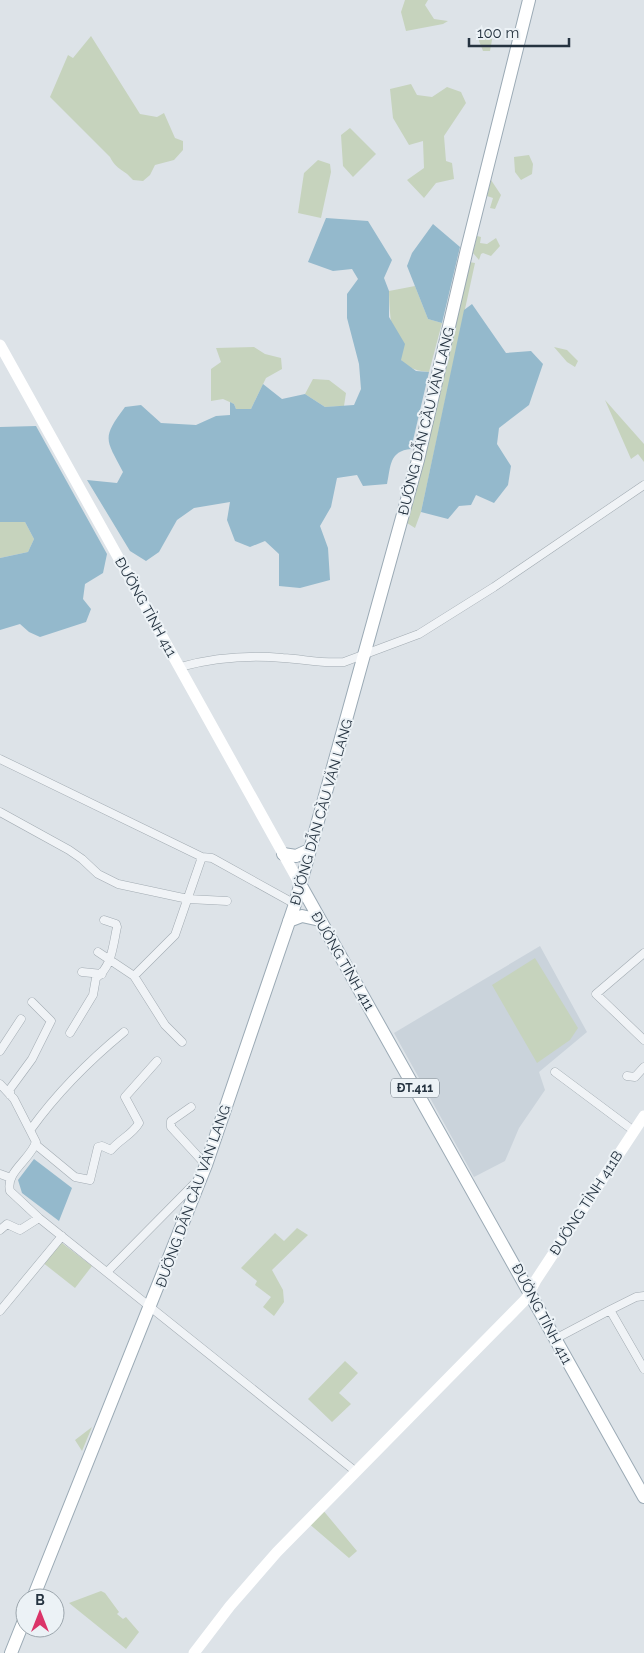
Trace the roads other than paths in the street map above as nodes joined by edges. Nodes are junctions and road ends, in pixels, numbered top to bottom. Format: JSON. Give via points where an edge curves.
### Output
{"nodes":[{"id":1,"x":528,"y":0,"type":"edge"},
{"id":2,"x":0,"y":345,"type":"edge"},
{"id":3,"x":644,"y":484,"type":"edge"},
{"id":4,"x":366,"y":654,"type":"junction"},
{"id":5,"x":180,"y":667,"type":"junction"},
{"id":6,"x":0,"y":758,"type":"edge"},
{"id":7,"x":0,"y":812,"type":"edge"},
{"id":8,"x":309,"y":850,"type":"junction"},
{"id":9,"x":283,"y":854,"type":"junction"},
{"id":10,"x":202,"y":857,"type":"junction"},
{"id":11,"x":300,"y":884,"type":"junction"},
{"id":12,"x":188,"y":898,"type":"junction"},
{"id":13,"x":227,"y":901,"type":"dead end"},
{"id":14,"x":295,"y":904,"type":"junction"},
{"id":15,"x":104,"y":920,"type":"dead end"},
{"id":16,"x":320,"y":920,"type":"junction"},
{"id":17,"x":289,"y":921,"type":"junction"},
{"id":18,"x":98,"y":952,"type":"dead end"},
{"id":19,"x":644,"y":953,"type":"edge"},
{"id":20,"x":110,"y":960,"type":"junction"},
{"id":21,"x":82,"y":972,"type":"dead end"},
{"id":22,"x":102,"y":974,"type":"junction"},
{"id":23,"x":134,"y":976,"type":"junction"},
{"id":24,"x":32,"y":1002,"type":"dead end"},
{"id":25,"x":21,"y":1019,"type":"dead end"},
{"id":26,"x":124,"y":1032,"type":"dead end"},
{"id":27,"x":70,"y":1034,"type":"dead end"},
{"id":28,"x":644,"y":1040,"type":"edge"},
{"id":29,"x":182,"y":1042,"type":"dead end"},
{"id":30,"x":0,"y":1051,"type":"edge"},
{"id":31,"x":157,"y":1061,"type":"dead end"},
{"id":32,"x":644,"y":1067,"type":"edge"},
{"id":33,"x":555,"y":1072,"type":"dead end"},
{"id":34,"x":627,"y":1076,"type":"dead end"},
{"id":35,"x":0,"y":1084,"type":"edge"},
{"id":36,"x":10,"y":1095,"type":"junction"},
{"id":37,"x":191,"y":1107,"type":"dead end"},
{"id":38,"x":640,"y":1124,"type":"edge"},
{"id":39,"x":31,"y":1129,"type":"junction"},
{"id":40,"x":36,"y":1144,"type":"junction"},
{"id":41,"x":204,"y":1171,"type":"junction"},
{"id":42,"x":0,"y":1174,"type":"edge"},
{"id":43,"x":11,"y":1178,"type":"junction"},
{"id":44,"x":10,"y":1191,"type":"junction"},
{"id":45,"x":0,"y":1192,"type":"edge"},
{"id":46,"x":39,"y":1218,"type":"junction"},
{"id":47,"x":0,"y":1230,"type":"edge"},
{"id":48,"x":62,"y":1236,"type":"junction"},
{"id":49,"x":107,"y":1272,"type":"junction"},
{"id":50,"x":530,"y":1291,"type":"junction"},
{"id":51,"x":644,"y":1296,"type":"edge"},
{"id":52,"x":151,"y":1306,"type":"junction"},
{"id":53,"x":610,"y":1310,"type":"junction"},
{"id":54,"x":0,"y":1311,"type":"edge"},
{"id":55,"x":555,"y":1339,"type":"junction"},
{"id":56,"x":644,"y":1369,"type":"edge"},
{"id":57,"x":355,"y":1471,"type":"junction"},
{"id":58,"x":642,"y":1491,"type":"edge"},
{"id":59,"x":37,"y":1588,"type":"edge"},
{"id":60,"x":17,"y":1638,"type":"edge"},
{"id":61,"x":11,"y":1653,"type":"edge"},
{"id":62,"x":194,"y":1653,"type":"edge"}],
"edges":[{"from":1,"to":4,"type":"main road","name":"ĐƯỜNG DẪN CẦU VĂN LANG","via":[[418,460]]},
{"from":2,"to":5,"type":"main road","name":"ĐƯỜNG TỈNH 411","number":"ĐT.411"},
{"from":3,"to":4,"type":"street","via":[[419,634]]},
{"from":4,"to":5,"type":"street","via":[[333,663],[265,658],[209,660]]},
{"from":4,"to":8,"type":"main road","name":"ĐƯỜNG DẪN CẦU VĂN LANG"},
{"from":5,"to":9,"type":"main road","name":"ĐƯỜNG TỈNH 411","number":"ĐT.411"},
{"from":6,"to":10,"type":"street"},
{"from":7,"to":12,"type":"street","via":[[68,850],[98,874],[118,884]]},
{"from":8,"to":9,"type":"main road","via":[[296,856]]},
{"from":8,"to":11,"type":"main road","name":"ĐƯỜNG DẪN CẦU VĂN LANG"},
{"from":9,"to":11,"type":"main road","name":"ĐƯỜNG TỈNH 411","number":"ĐT.411"},
{"from":10,"to":12,"type":"street"},
{"from":10,"to":14,"type":"street","via":[[212,858]]},
{"from":11,"to":14,"type":"main road","name":"ĐƯỜNG DẪN CẦU VĂN LANG"},
{"from":11,"to":16,"type":"main road","name":"ĐƯỜNG TỈNH 411","number":"ĐT.411"},
{"from":12,"to":13,"type":"street"},
{"from":12,"to":23,"type":"street","via":[[175,935]]},
{"from":14,"to":17,"type":"main road","name":"ĐƯỜNG DẪN CẦU VĂN LANG"},
{"from":15,"to":20,"type":"street","via":[[117,926]]},
{"from":16,"to":17,"type":"main road","via":[[302,916]]},
{"from":16,"to":50,"type":"main road","name":"ĐƯỜNG TỈNH 411","number":"ĐT.411"},
{"from":17,"to":41,"type":"main road","name":"ĐƯỜNG DẪN CẦU VĂN LANG"},
{"from":18,"to":20,"type":"street"},
{"from":19,"to":28,"type":"street","via":[[596,994]]},
{"from":20,"to":22,"type":"street"},
{"from":20,"to":23,"type":"street"},
{"from":21,"to":22,"type":"street"},
{"from":22,"to":27,"type":"street","via":[[95,980],[93,995]]},
{"from":23,"to":29,"type":"street","via":[[165,1025]]},
{"from":24,"to":36,"type":"street","via":[[52,1021],[32,1059],[10,1089]]},
{"from":25,"to":30,"type":"street"},
{"from":26,"to":39,"type":"street","via":[[91,1059]]},
{"from":31,"to":40,"type":"street","via":[[125,1098],[140,1123],[134,1132],[119,1140],[112,1149],[98,1148],[90,1180],[75,1177]]},
{"from":32,"to":34,"type":"street","via":[[635,1077]]},
{"from":33,"to":38,"type":"street"},
{"from":35,"to":36,"type":"street"},
{"from":36,"to":39,"type":"street"},
{"from":37,"to":41,"type":"street","via":[[171,1121],[171,1127]]},
{"from":38,"to":50,"type":"main road","name":"ĐƯỜNG TỈNH 411B"},
{"from":39,"to":40,"type":"street"},
{"from":40,"to":43,"type":"street"},
{"from":41,"to":49,"type":"street"},
{"from":41,"to":52,"type":"main road","name":"ĐƯỜNG DẪN CẦU VĂN LANG"},
{"from":42,"to":43,"type":"street"},
{"from":43,"to":44,"type":"street"},
{"from":44,"to":45,"type":"street"},
{"from":44,"to":46,"type":"street"},
{"from":46,"to":47,"type":"street","via":[[20,1230],[7,1224]]},
{"from":46,"to":48,"type":"street"},
{"from":48,"to":49,"type":"street"},
{"from":48,"to":54,"type":"street"},
{"from":49,"to":52,"type":"street"},
{"from":50,"to":55,"type":"main road","name":"ĐƯỜNG TỈNH 411","number":"ĐT.411"},
{"from":50,"to":57,"type":"main road","name":"ĐƯỜNG TỈNH 411B","via":[[485,1342]]},
{"from":51,"to":53,"type":"street","via":[[636,1296]]},
{"from":52,"to":57,"type":"street"},
{"from":52,"to":59,"type":"main road","name":"ĐƯỜNG DẪN CẦU VĂN LANG"},
{"from":53,"to":55,"type":"street"},
{"from":53,"to":56,"type":"street"},
{"from":55,"to":58,"type":"main road","name":"ĐƯỜNG TỈNH 411","number":"ĐT.411"},
{"from":57,"to":62,"type":"main road","name":"ĐƯỜNG TỈNH 411B","via":[[277,1552]]},
{"from":60,"to":61,"type":"main road"}]}
